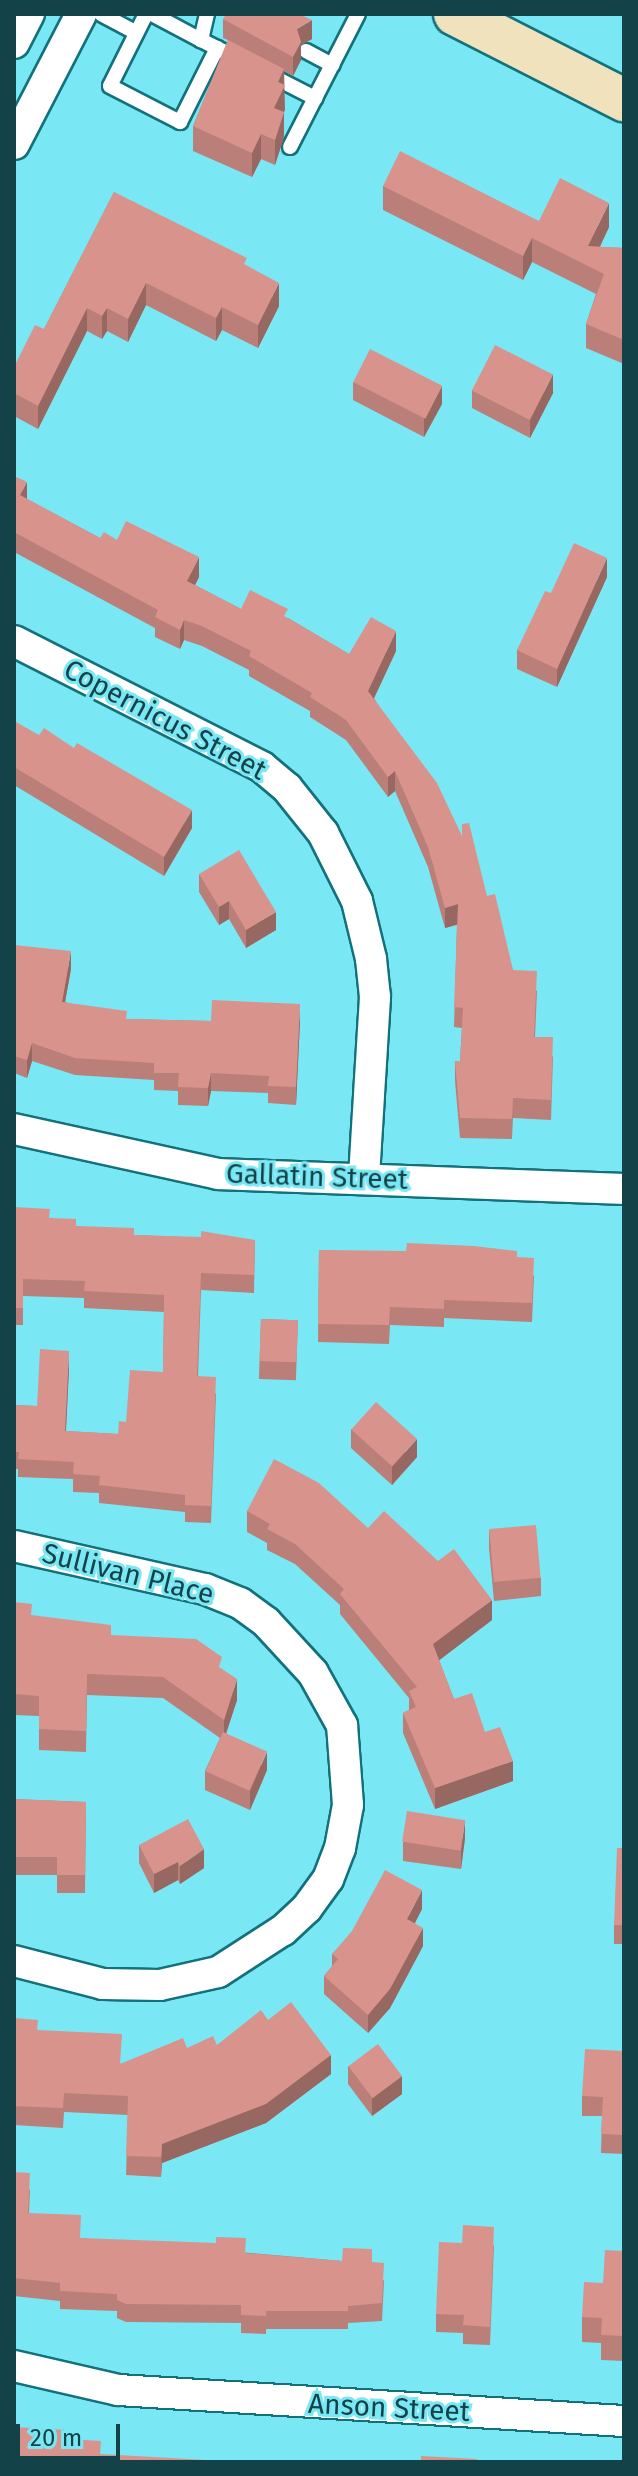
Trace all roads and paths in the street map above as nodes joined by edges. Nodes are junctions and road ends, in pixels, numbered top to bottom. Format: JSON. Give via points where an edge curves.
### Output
{"nodes":[{"id":1,"x":29,"y":14,"type":"edge"},
{"id":2,"x":81,"y":14,"type":"edge"},
{"id":3,"x":101,"y":14,"type":"edge"},
{"id":4,"x":149,"y":14,"type":"edge"},
{"id":5,"x":207,"y":14,"type":"edge"},
{"id":6,"x":358,"y":14,"type":"edge"},
{"id":7,"x":455,"y":14,"type":"edge"},
{"id":8,"x":136,"y":33,"type":"junction"},
{"id":9,"x":201,"y":40,"type":"junction"},
{"id":10,"x":14,"y":43,"type":"edge"},
{"id":11,"x":217,"y":48,"type":"junction"},
{"id":12,"x":306,"y":51,"type":"dead end"},
{"id":13,"x":332,"y":65,"type":"junction"},
{"id":14,"x":315,"y":98,"type":"junction"},
{"id":15,"x":624,"y":100,"type":"edge"},
{"id":16,"x":16,"y":133,"type":"edge"},
{"id":17,"x":290,"y":147,"type":"dead end"},
{"id":18,"x":14,"y":641,"type":"edge"},
{"id":19,"x":14,"y":1129,"type":"edge"},
{"id":20,"x":364,"y":1179,"type":"junction"},
{"id":21,"x":624,"y":1189,"type":"edge"},
{"id":22,"x":14,"y":1546,"type":"edge"},
{"id":23,"x":14,"y":1961,"type":"edge"},
{"id":24,"x":14,"y":2366,"type":"edge"},
{"id":25,"x":624,"y":2421,"type":"edge"}],
"edges":[{"from":1,"to":10,"type":"street"},
{"from":2,"to":16,"type":"street"},
{"from":3,"to":8,"type":"lane"},
{"from":4,"to":8,"type":"lane"},
{"from":4,"to":9,"type":"lane"},
{"from":5,"to":9,"type":"lane"},
{"from":6,"to":13,"type":"lane"},
{"from":7,"to":15,"type":"main road"},
{"from":8,"to":11,"type":"lane","via":[[110,86],[180,122]]},
{"from":9,"to":11,"type":"lane"},
{"from":11,"to":14,"type":"lane"},
{"from":12,"to":13,"type":"lane"},
{"from":13,"to":14,"type":"lane"},
{"from":14,"to":17,"type":"lane"},
{"from":18,"to":20,"type":"street","name":"Copernicus Street","via":[[262,767],[287,788],[323,833],[352,889],[371,959],[375,997]]},
{"from":19,"to":20,"type":"street","name":"Gallatin Street","via":[[218,1174]]},
{"from":20,"to":21,"type":"street","name":"Gallatin Street"},
{"from":22,"to":23,"type":"street","name":"Sullivan Place","via":[[205,1589],[266,1622],[313,1673],[342,1725],[348,1805],[328,1879],[307,1908],[218,1972],[160,1985],[103,1984]]},
{"from":24,"to":25,"type":"street","name":"Anson Street","via":[[118,2390]]}]}
